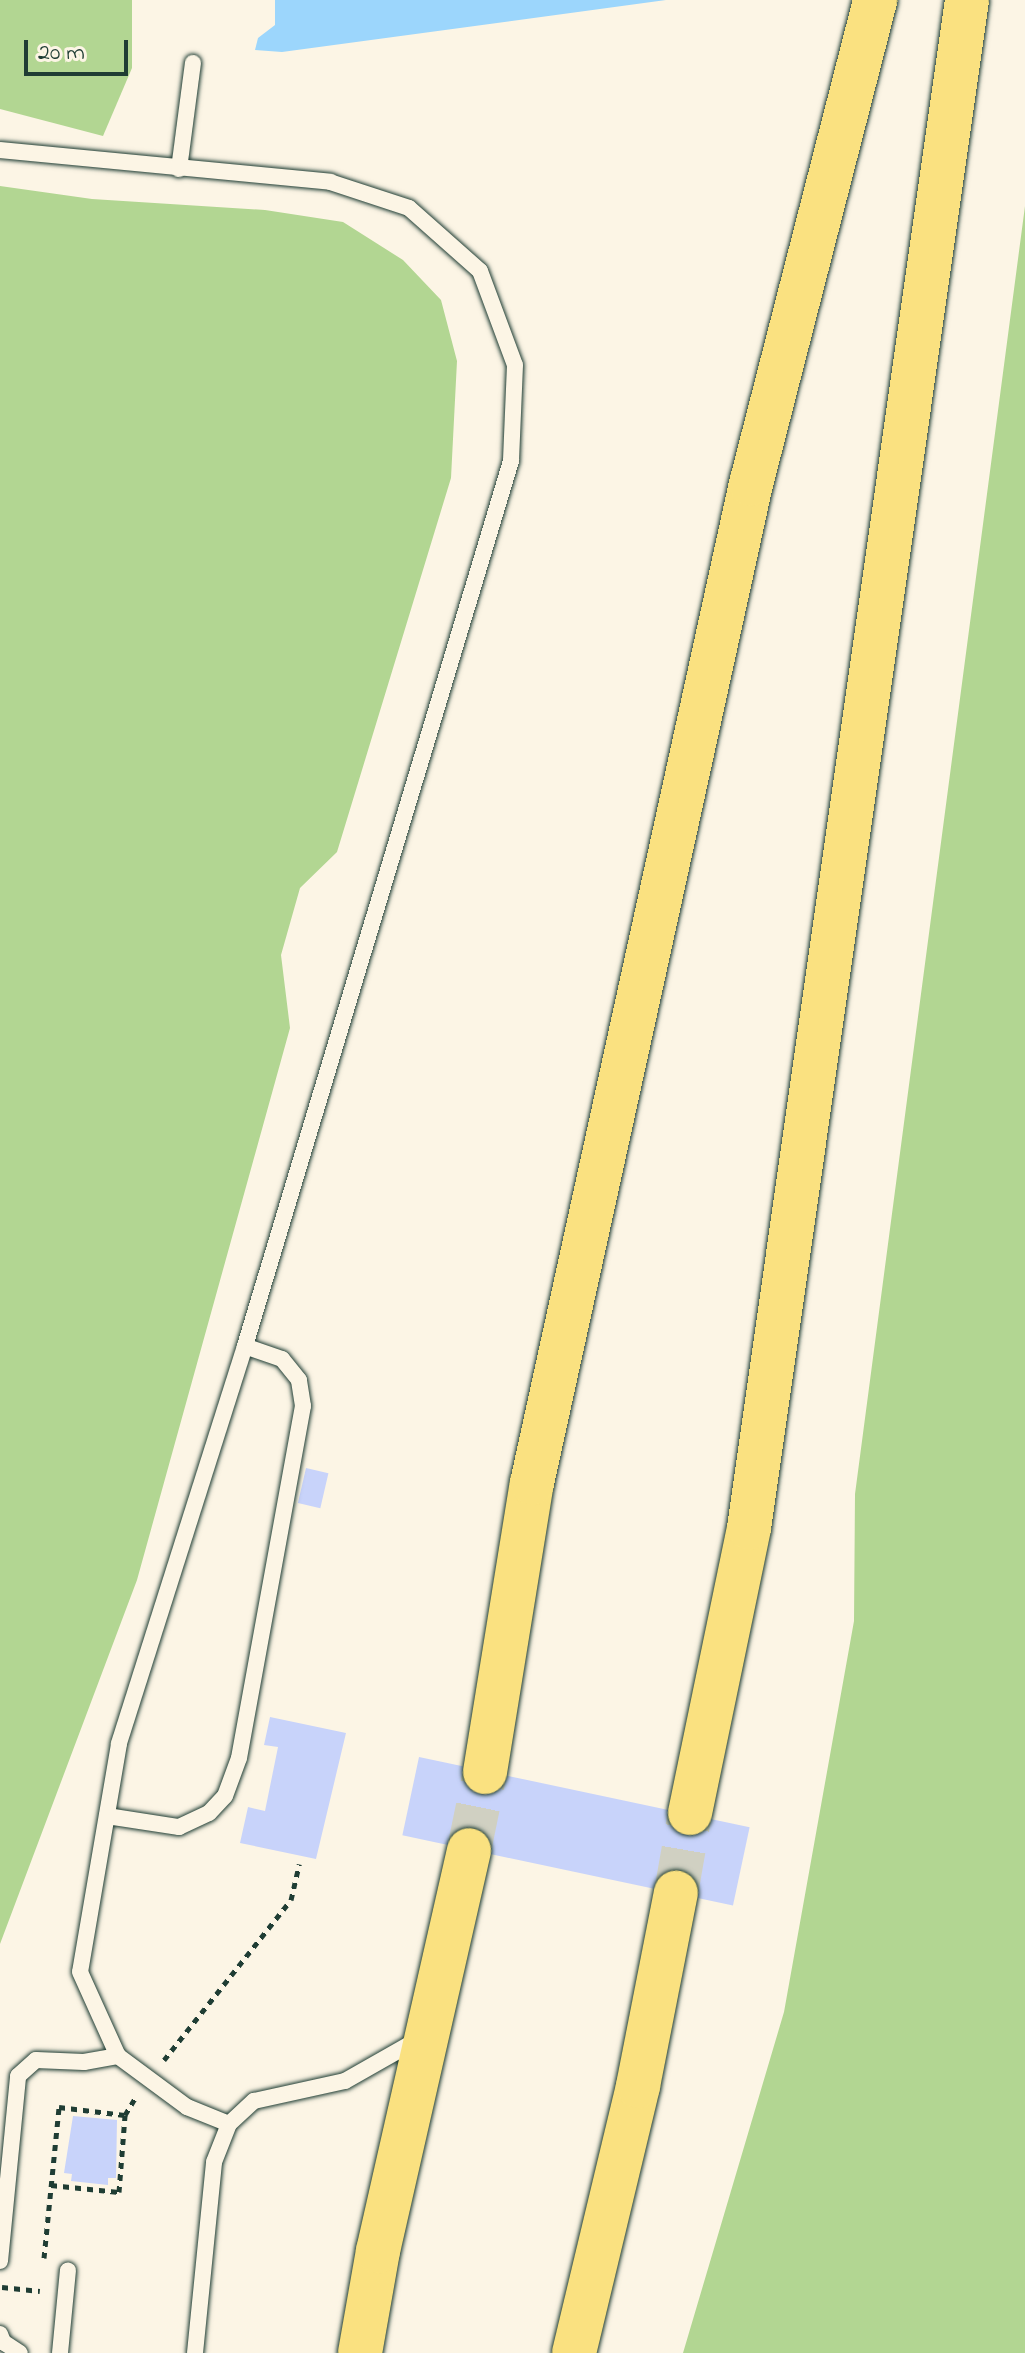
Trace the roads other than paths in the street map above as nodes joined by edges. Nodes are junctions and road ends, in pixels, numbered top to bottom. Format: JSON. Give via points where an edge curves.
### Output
{"nodes":[{"id":1,"x":875,"y":0,"type":"edge"},
{"id":2,"x":967,"y":0,"type":"edge"},
{"id":3,"x":193,"y":63,"type":"dead end"},
{"id":4,"x":0,"y":150,"type":"edge"},
{"id":5,"x":179,"y":169,"type":"junction"},
{"id":6,"x":245,"y":1346,"type":"junction"},
{"id":7,"x":485,"y":1772,"type":"tunnel mouth"},
{"id":8,"x":690,"y":1813,"type":"tunnel mouth"},
{"id":9,"x":107,"y":1816,"type":"junction"},
{"id":10,"x":469,"y":1850,"type":"tunnel mouth"},
{"id":11,"x":676,"y":1893,"type":"tunnel mouth"},
{"id":12,"x":427,"y":2035,"type":"junction"},
{"id":13,"x":118,"y":2056,"type":"junction"},
{"id":14,"x":229,"y":2124,"type":"junction"},
{"id":15,"x":0,"y":2261,"type":"edge"},
{"id":16,"x":68,"y":2270,"type":"dead end"},
{"id":17,"x":0,"y":2334,"type":"edge"},
{"id":18,"x":20,"y":2353,"type":"edge"},
{"id":19,"x":60,"y":2353,"type":"edge"},
{"id":20,"x":195,"y":2353,"type":"edge"},
{"id":21,"x":360,"y":2353,"type":"edge"},
{"id":22,"x":574,"y":2353,"type":"edge"}],
"edges":[{"from":1,"to":7,"type":"highway","via":[[747,500],[532,1483]]},
{"from":2,"to":8,"type":"highway","via":[[749,1528]]},
{"from":3,"to":5,"type":"lane"},
{"from":4,"to":5,"type":"lane"},
{"from":5,"to":6,"type":"lane","via":[[330,182],[409,208],[480,271],[515,365],[511,461]]},
{"from":6,"to":9,"type":"lane","via":[[119,1744]]},
{"from":6,"to":9,"type":"lane","via":[[282,1359],[299,1380],[303,1406],[239,1758],[225,1796],[209,1813],[179,1827]]},
{"from":9,"to":13,"type":"lane","via":[[80,1972]]},
{"from":10,"to":12,"type":"highway"},
{"from":11,"to":22,"type":"highway","via":[[638,2086]]},
{"from":12,"to":14,"type":"lane","via":[[345,2081],[254,2101]]},
{"from":12,"to":21,"type":"highway"},
{"from":13,"to":14,"type":"lane","via":[[187,2107]]},
{"from":13,"to":15,"type":"lane","via":[[84,2062],[36,2060],[18,2076]]},
{"from":14,"to":20,"type":"lane","via":[[214,2162]]},
{"from":16,"to":19,"type":"lane"},
{"from":17,"to":18,"type":"lane"}]}
